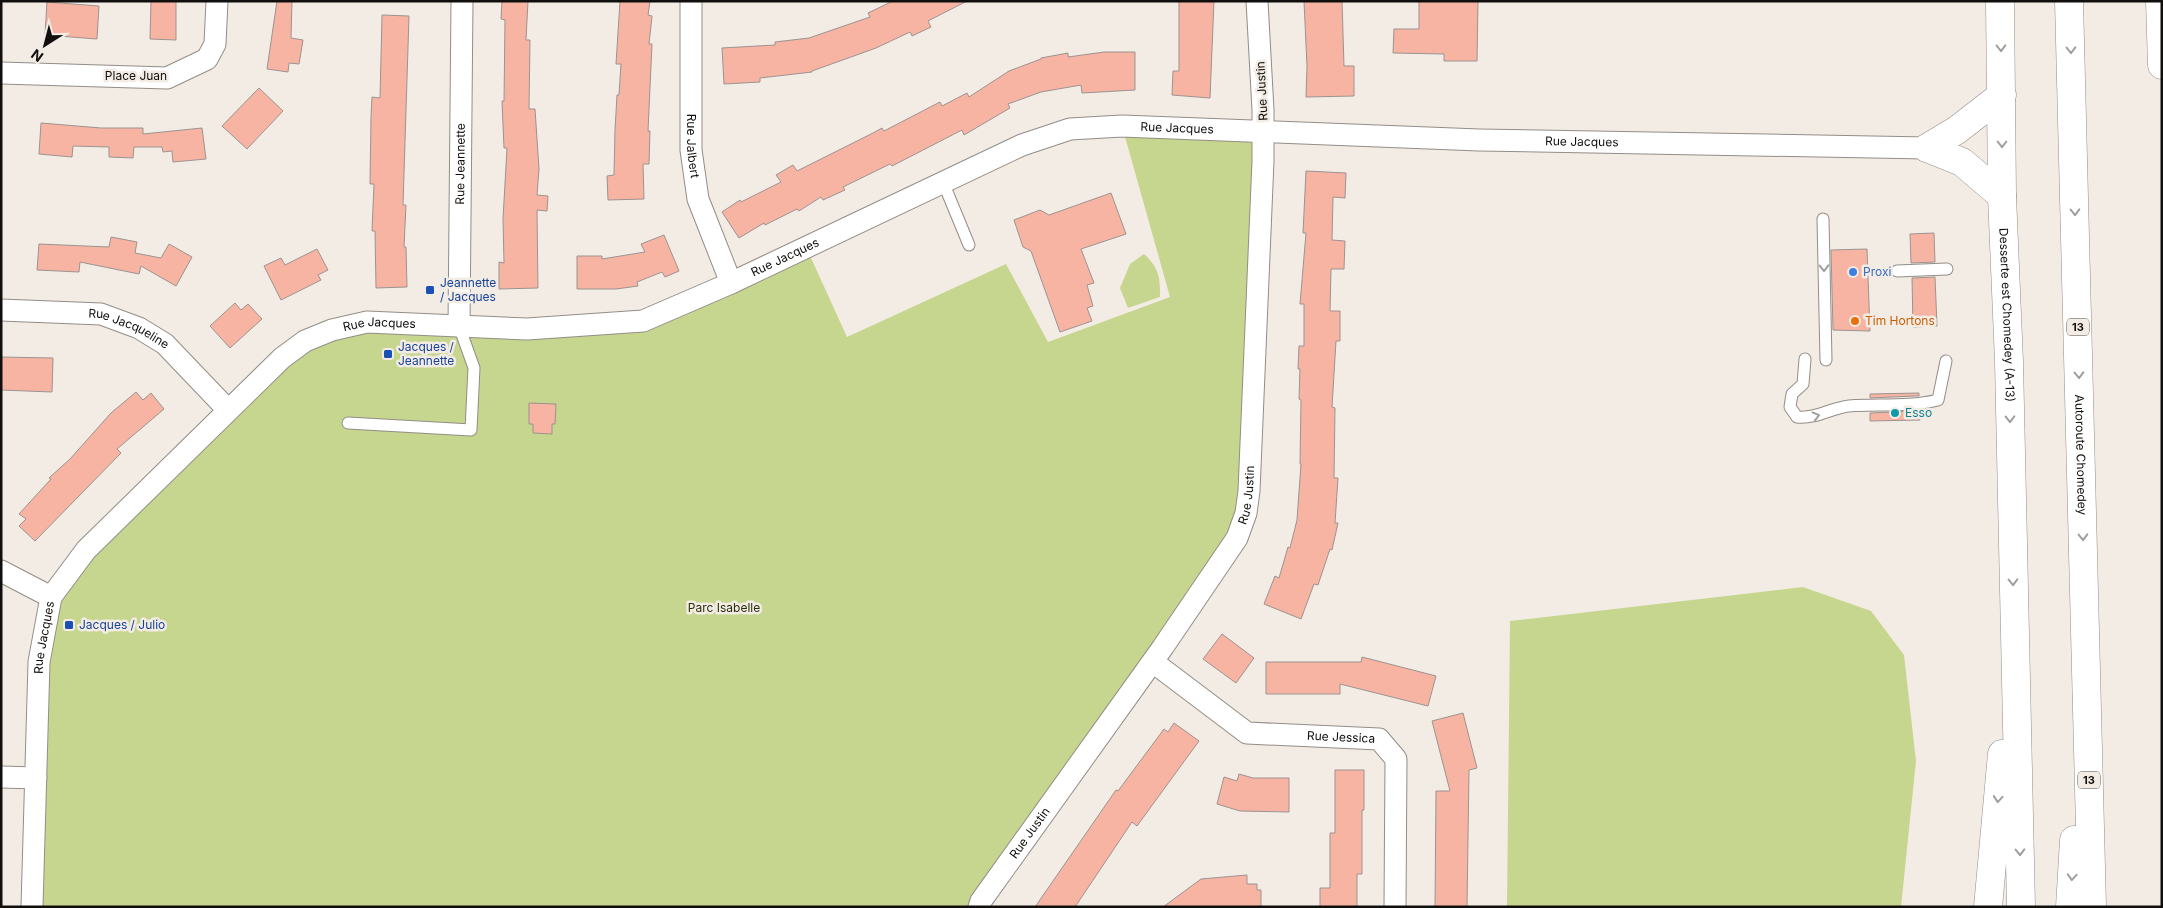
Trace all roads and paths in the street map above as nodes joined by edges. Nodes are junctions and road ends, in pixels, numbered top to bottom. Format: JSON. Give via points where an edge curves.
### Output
{"nodes":[{"id":1,"x":217,"y":1,"type":"edge"},
{"id":2,"x":462,"y":1,"type":"edge"},
{"id":3,"x":697,"y":1,"type":"edge"},
{"id":4,"x":1257,"y":1,"type":"edge"},
{"id":5,"x":2000,"y":1,"type":"edge"},
{"id":6,"x":2070,"y":1,"type":"edge"},
{"id":7,"x":2160,"y":1,"type":"edge"},
{"id":8,"x":691,"y":2,"type":"edge"},
{"id":9,"x":2162,"y":65,"type":"edge"},
{"id":10,"x":1,"y":73,"type":"edge"},
{"id":11,"x":2002,"y":95,"type":"junction"},
{"id":12,"x":1263,"y":131,"type":"junction"},
{"id":13,"x":1927,"y":148,"type":"junction"},
{"id":14,"x":943,"y":182,"type":"junction"},
{"id":15,"x":2002,"y":196,"type":"junction"},
{"id":16,"x":1823,"y":220,"type":"dead end"},
{"id":17,"x":969,"y":244,"type":"dead end"},
{"id":18,"x":1947,"y":269,"type":"dead end"},
{"id":19,"x":1896,"y":271,"type":"dead end"},
{"id":20,"x":731,"y":283,"type":"junction"},
{"id":21,"x":1,"y":310,"type":"edge"},
{"id":22,"x":460,"y":326,"type":"junction"},
{"id":23,"x":1804,"y":360,"type":"dead end"},
{"id":24,"x":1826,"y":360,"type":"dead end"},
{"id":25,"x":1946,"y":361,"type":"dead end"},
{"id":26,"x":228,"y":410,"type":"junction"},
{"id":27,"x":348,"y":423,"type":"dead end"},
{"id":28,"x":1,"y":571,"type":"edge"},
{"id":29,"x":51,"y":597,"type":"junction"},
{"id":30,"x":2014,"y":628,"type":"junction"},
{"id":31,"x":2086,"y":654,"type":"junction"},
{"id":32,"x":1153,"y":662,"type":"junction"},
{"id":33,"x":1,"y":778,"type":"edge"},
{"id":34,"x":36,"y":778,"type":"junction"},
{"id":35,"x":32,"y":907,"type":"edge"},
{"id":36,"x":979,"y":907,"type":"edge"},
{"id":37,"x":1395,"y":907,"type":"edge"},
{"id":38,"x":1988,"y":907,"type":"edge"},
{"id":39,"x":2021,"y":907,"type":"edge"},
{"id":40,"x":2070,"y":907,"type":"edge"},
{"id":41,"x":2092,"y":907,"type":"edge"}],
"edges":[{"from":1,"to":10,"type":"street","name":"Place Juan","via":[[215,44],[207,59],[167,78]]},
{"from":2,"to":22,"type":"street","name":"Rue Jeannette"},
{"from":3,"to":8,"type":"street"},
{"from":4,"to":12,"type":"street","name":"Rue Justin"},
{"from":5,"to":11,"type":"main road","name":"Desserte est Chomedey (A-13)","one_way":true},
{"from":6,"to":31,"type":"main road","name":"Autoroute Chomedey","number":"13","one_way":true},
{"from":7,"to":9,"type":"main road"},
{"from":8,"to":20,"type":"street","name":"Rue Jalbert","via":[[691,150],[698,199]]},
{"from":11,"to":13,"type":"main road","via":[[1957,130]]},
{"from":11,"to":15,"type":"main road","name":"Desserte est Chomedey (A-13)","one_way":true},
{"from":12,"to":13,"type":"street","name":"Rue Jacques","via":[[1479,140]]},
{"from":12,"to":14,"type":"street","name":"Rue Jacques","via":[[1122,126],[1070,129],[1022,145]]},
{"from":12,"to":32,"type":"street","name":"Rue Justin","via":[[1246,513],[1237,538]]},
{"from":13,"to":15,"type":"main road","via":[[1962,162]]},
{"from":14,"to":17,"type":"lane"},
{"from":14,"to":20,"type":"street","name":"Rue Jacques"},
{"from":15,"to":30,"type":"main road","name":"Desserte est Chomedey (A-13)","one_way":true,"via":[[2006,245]]},
{"from":16,"to":24,"type":"lane","one_way":true},
{"from":18,"to":19,"type":"lane"},
{"from":20,"to":22,"type":"street","name":"Rue Jacques","via":[[643,321],[527,329]]},
{"from":21,"to":26,"type":"street","name":"Rue Jacqueline","via":[[101,314],[139,328],[165,344]]},
{"from":22,"to":26,"type":"street","name":"Rue Jacques","via":[[367,322],[332,330],[306,341],[282,358]]},
{"from":22,"to":27,"type":"lane","via":[[474,368],[471,430]]},
{"from":23,"to":25,"type":"lane","one_way":true,"via":[[1803,384],[1792,394],[1790,407],[1797,417],[1808,418],[1847,406],[1919,404],[1938,400]]},
{"from":26,"to":29,"type":"street","name":"Rue Jacques","via":[[86,550]]},
{"from":28,"to":29,"type":"street"},
{"from":29,"to":34,"type":"street","name":"Rue Jacques","via":[[39,662]]},
{"from":30,"to":38,"type":"main road","one_way":true},
{"from":30,"to":39,"type":"main road","one_way":true},
{"from":31,"to":40,"type":"main road","one_way":true},
{"from":31,"to":41,"type":"main road","name":"Autoroute Chomedey","number":"13"},
{"from":32,"to":36,"type":"street","name":"Rue Justin"},
{"from":32,"to":37,"type":"street","name":"Rue Jessica","via":[[1247,733],[1379,739],[1396,759]]},
{"from":33,"to":34,"type":"street"},
{"from":34,"to":35,"type":"street","name":"Rue Jacques"}]}
